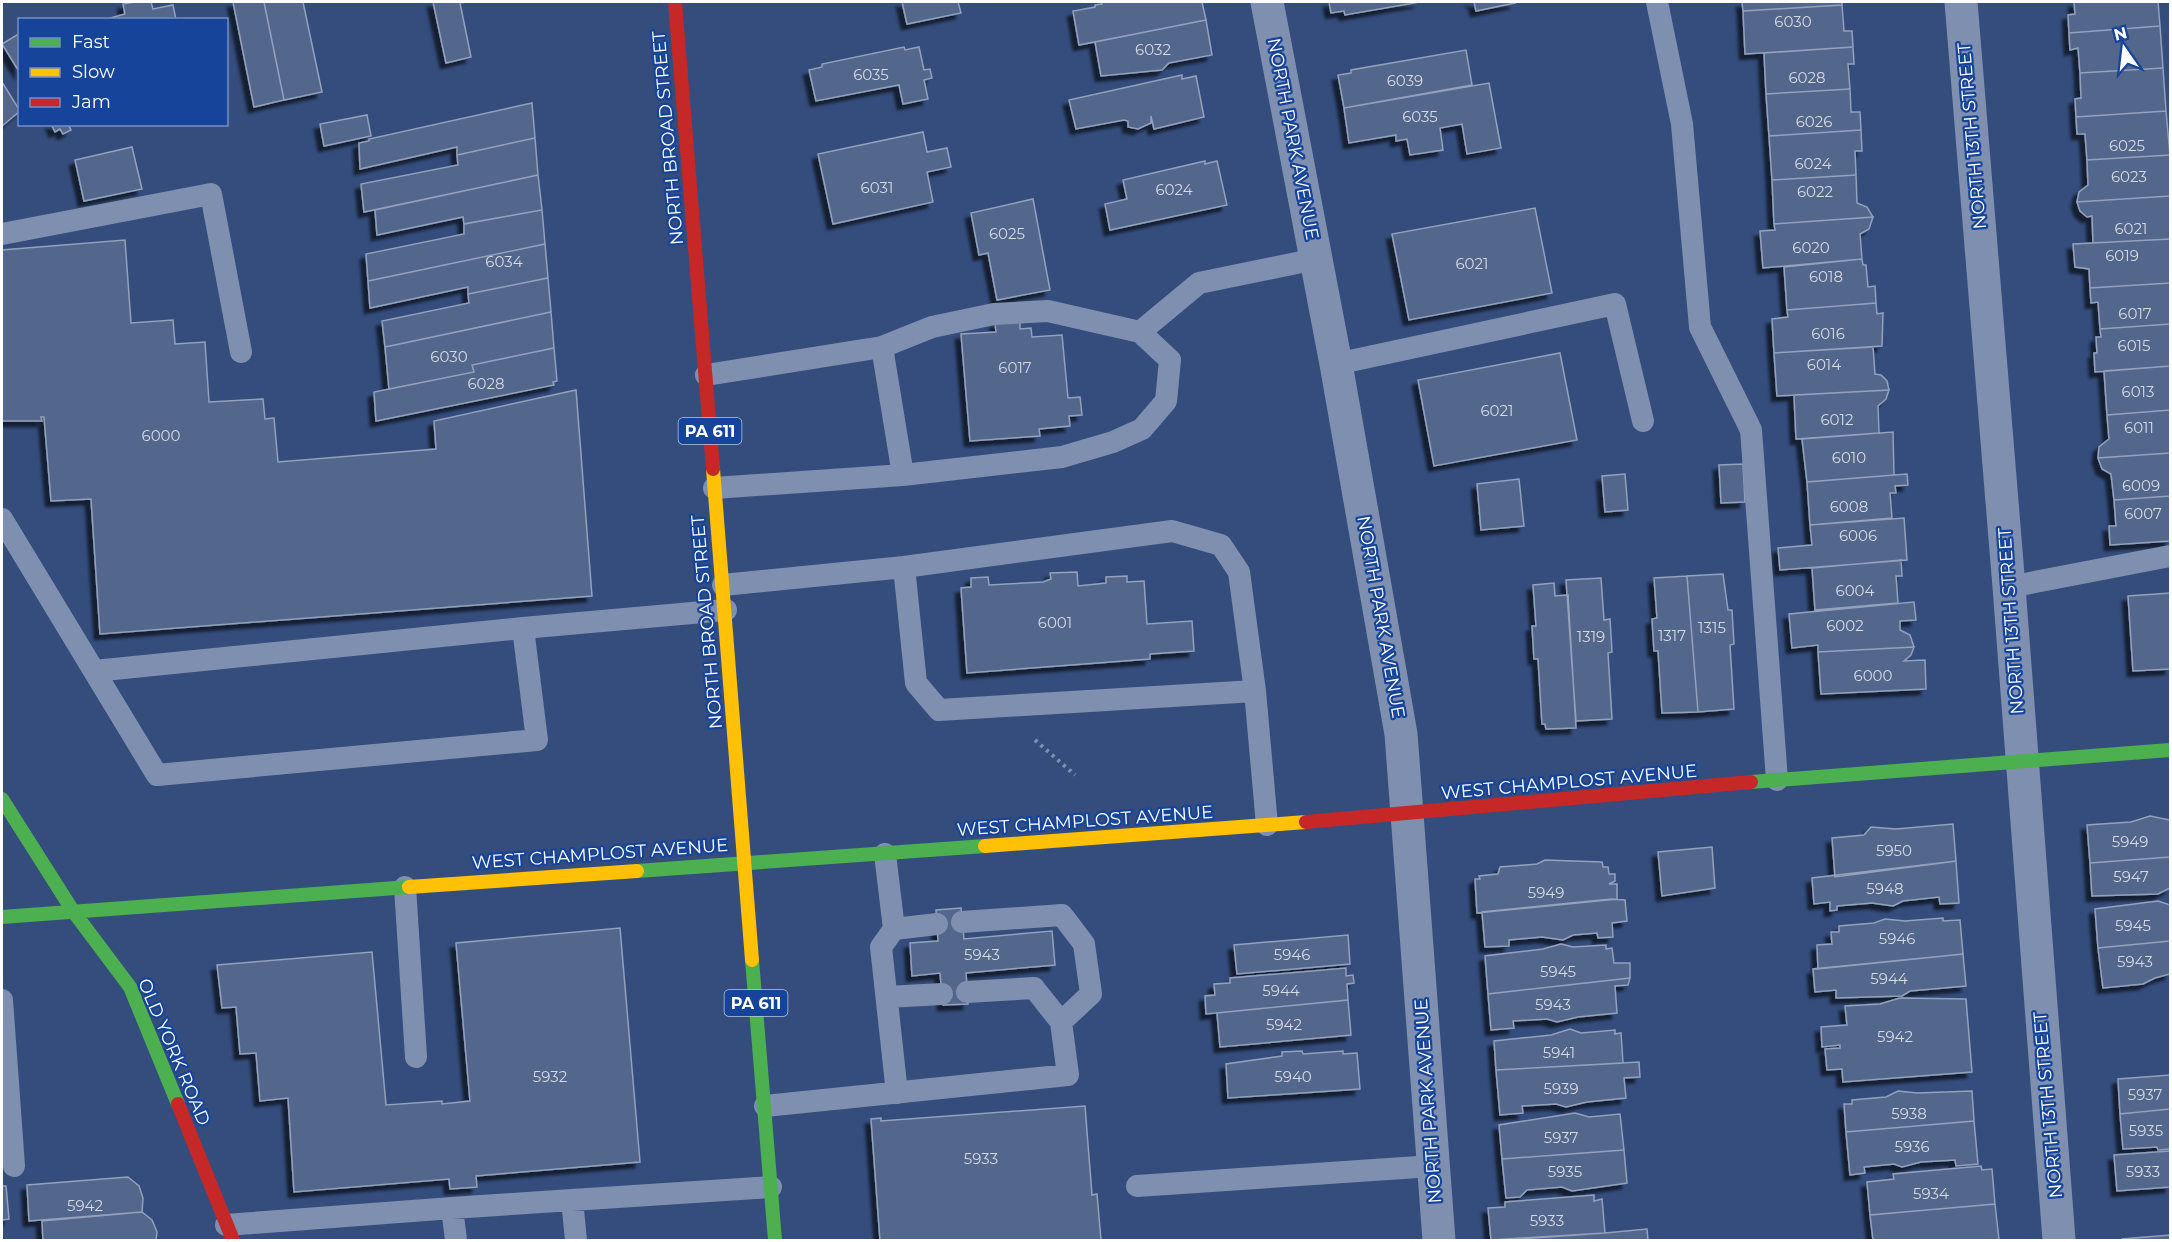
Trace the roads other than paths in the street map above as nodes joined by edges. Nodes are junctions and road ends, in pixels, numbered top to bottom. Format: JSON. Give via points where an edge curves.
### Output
{"nodes":[{"id":1,"x":675,"y":2,"type":"edge"},
{"id":2,"x":1267,"y":2,"type":"edge"},
{"id":3,"x":1657,"y":2,"type":"edge"},
{"id":4,"x":1961,"y":2,"type":"edge"},
{"id":5,"x":2,"y":234,"type":"edge"},
{"id":6,"x":1316,"y":259,"type":"junction"},
{"id":7,"x":1140,"y":332,"type":"junction"},
{"id":8,"x":882,"y":347,"type":"junction"},
{"id":9,"x":241,"y":352,"type":"dead end"},
{"id":10,"x":1336,"y":364,"type":"junction"},
{"id":11,"x":706,"y":375,"type":"junction"},
{"id":12,"x":1642,"y":421,"type":"dead end"},
{"id":13,"x":903,"y":474,"type":"junction"},
{"id":14,"x":714,"y":488,"type":"junction"},
{"id":15,"x":2,"y":519,"type":"edge"},
{"id":16,"x":2170,"y":556,"type":"edge"},
{"id":17,"x":904,"y":567,"type":"junction"},
{"id":18,"x":723,"y":585,"type":"junction"},
{"id":19,"x":2009,"y":587,"type":"junction"},
{"id":20,"x":726,"y":610,"type":"junction"},
{"id":21,"x":523,"y":628,"type":"junction"},
{"id":22,"x":94,"y":671,"type":"junction"},
{"id":23,"x":1255,"y":691,"type":"junction"},
{"id":24,"x":2170,"y":750,"type":"edge"},
{"id":25,"x":2020,"y":761,"type":"junction"},
{"id":26,"x":1777,"y":780,"type":"junction"},
{"id":27,"x":2,"y":799,"type":"edge"},
{"id":28,"x":1408,"y":815,"type":"junction"},
{"id":29,"x":1267,"y":825,"type":"junction"},
{"id":30,"x":885,"y":854,"type":"junction"},
{"id":31,"x":744,"y":862,"type":"junction"},
{"id":32,"x":405,"y":887,"type":"junction"},
{"id":33,"x":73,"y":911,"type":"junction"},
{"id":34,"x":2,"y":917,"type":"edge"},
{"id":35,"x":962,"y":922,"type":"dead end"},
{"id":36,"x":937,"y":924,"type":"dead end"},
{"id":37,"x":894,"y":929,"type":"junction"},
{"id":38,"x":967,"y":992,"type":"dead end"},
{"id":39,"x":942,"y":994,"type":"dead end"},
{"id":40,"x":887,"y":997,"type":"junction"},
{"id":41,"x":2,"y":1000,"type":"edge"},
{"id":42,"x":1061,"y":1022,"type":"junction"},
{"id":43,"x":416,"y":1057,"type":"dead end"},
{"id":44,"x":897,"y":1093,"type":"junction"},
{"id":45,"x":765,"y":1106,"type":"junction"},
{"id":46,"x":14,"y":1166,"type":"dead end"},
{"id":47,"x":1433,"y":1166,"type":"junction"},
{"id":48,"x":1137,"y":1186,"type":"dead end"},
{"id":49,"x":771,"y":1187,"type":"junction"},
{"id":50,"x":572,"y":1200,"type":"junction"},
{"id":51,"x":452,"y":1208,"type":"junction"},
{"id":52,"x":229,"y":1233,"type":"edge"},
{"id":53,"x":456,"y":1240,"type":"edge"},
{"id":54,"x":576,"y":1240,"type":"edge"},
{"id":55,"x":775,"y":1240,"type":"edge"},
{"id":56,"x":1439,"y":1240,"type":"edge"},
{"id":57,"x":2059,"y":1240,"type":"edge"}],
"edges":[{"from":1,"to":11,"type":"street","name":"NORTH BROAD STREET","number":"PA 611"},
{"from":2,"to":6,"type":"street","name":"NORTH PARK AVENUE"},
{"from":3,"to":26,"type":"lane","via":[[1682,124],[1700,327],[1751,430]]},
{"from":4,"to":19,"type":"street","name":"NORTH 13TH STREET"},
{"from":5,"to":9,"type":"lane","via":[[211,194]]},
{"from":6,"to":7,"type":"lane","via":[[1199,284]]},
{"from":6,"to":10,"type":"street","name":"NORTH PARK AVENUE"},
{"from":7,"to":8,"type":"lane","via":[[1048,311],[994,314],[932,327]]},
{"from":7,"to":13,"type":"lane","via":[[1170,360],[1166,401],[1142,429],[1062,457]]},
{"from":8,"to":11,"type":"lane"},
{"from":8,"to":13,"type":"lane"},
{"from":10,"to":12,"type":"lane","via":[[1615,304]]},
{"from":10,"to":28,"type":"street","name":"NORTH PARK AVENUE","via":[[1401,734]]},
{"from":11,"to":14,"type":"street","name":"NORTH BROAD STREET","number":"PA 611"},
{"from":13,"to":14,"type":"lane"},
{"from":14,"to":18,"type":"street","name":"NORTH BROAD STREET","number":"PA 611"},
{"from":15,"to":22,"type":"lane"},
{"from":16,"to":19,"type":"lane"},
{"from":17,"to":18,"type":"lane"},
{"from":17,"to":23,"type":"lane","via":[[916,683],[939,710]]},
{"from":17,"to":23,"type":"lane","via":[[1172,531],[1221,545],[1239,572]]},
{"from":18,"to":20,"type":"street","name":"NORTH BROAD STREET","number":"PA 611"},
{"from":19,"to":25,"type":"street","name":"NORTH 13TH STREET"},
{"from":20,"to":21,"type":"lane"},
{"from":20,"to":31,"type":"street","name":"NORTH BROAD STREET","number":"PA 611"},
{"from":21,"to":22,"type":"lane"},
{"from":21,"to":22,"type":"lane","via":[[537,740],[157,775]]},
{"from":23,"to":29,"type":"lane"},
{"from":24,"to":25,"type":"street","name":"WEST CHAMPLOST AVENUE"},
{"from":25,"to":26,"type":"street","name":"WEST CHAMPLOST AVENUE"},
{"from":25,"to":57,"type":"street","name":"NORTH 13TH STREET"},
{"from":26,"to":28,"type":"street","name":"WEST CHAMPLOST AVENUE"},
{"from":27,"to":33,"type":"street","name":"OLD YORK ROAD"},
{"from":28,"to":29,"type":"street","name":"WEST CHAMPLOST AVENUE"},
{"from":28,"to":47,"type":"street","name":"NORTH PARK AVENUE"},
{"from":29,"to":30,"type":"street","name":"WEST CHAMPLOST AVENUE"},
{"from":30,"to":31,"type":"street","name":"WEST CHAMPLOST AVENUE"},
{"from":30,"to":37,"type":"lane"},
{"from":31,"to":32,"type":"street","name":"WEST CHAMPLOST AVENUE"},
{"from":31,"to":45,"type":"street","name":"NORTH BROAD STREET","number":"PA 611"},
{"from":32,"to":33,"type":"street","name":"WEST CHAMPLOST AVENUE"},
{"from":32,"to":43,"type":"lane"},
{"from":33,"to":34,"type":"street","name":"WEST CHAMPLOST AVENUE"},
{"from":33,"to":52,"type":"street","name":"OLD YORK ROAD","via":[[130,987]]},
{"from":35,"to":42,"type":"lane","via":[[1062,915],[1084,944],[1091,994]]},
{"from":36,"to":37,"type":"lane"},
{"from":37,"to":40,"type":"lane","via":[[881,947]]},
{"from":38,"to":42,"type":"lane","via":[[1034,988]]},
{"from":39,"to":40,"type":"lane"},
{"from":40,"to":44,"type":"lane"},
{"from":41,"to":46,"type":"lane"},
{"from":42,"to":44,"type":"lane","via":[[1068,1075]]},
{"from":44,"to":45,"type":"lane"},
{"from":45,"to":49,"type":"street","name":"NORTH BROAD STREET","number":"PA 611"},
{"from":47,"to":48,"type":"lane"},
{"from":47,"to":56,"type":"street","name":"NORTH PARK AVENUE"},
{"from":49,"to":50,"type":"lane"},
{"from":49,"to":55,"type":"street","name":"NORTH BROAD STREET","number":"PA 611"},
{"from":50,"to":51,"type":"lane"},
{"from":50,"to":54,"type":"lane"},
{"from":51,"to":52,"type":"lane"},
{"from":51,"to":53,"type":"lane"}]}
